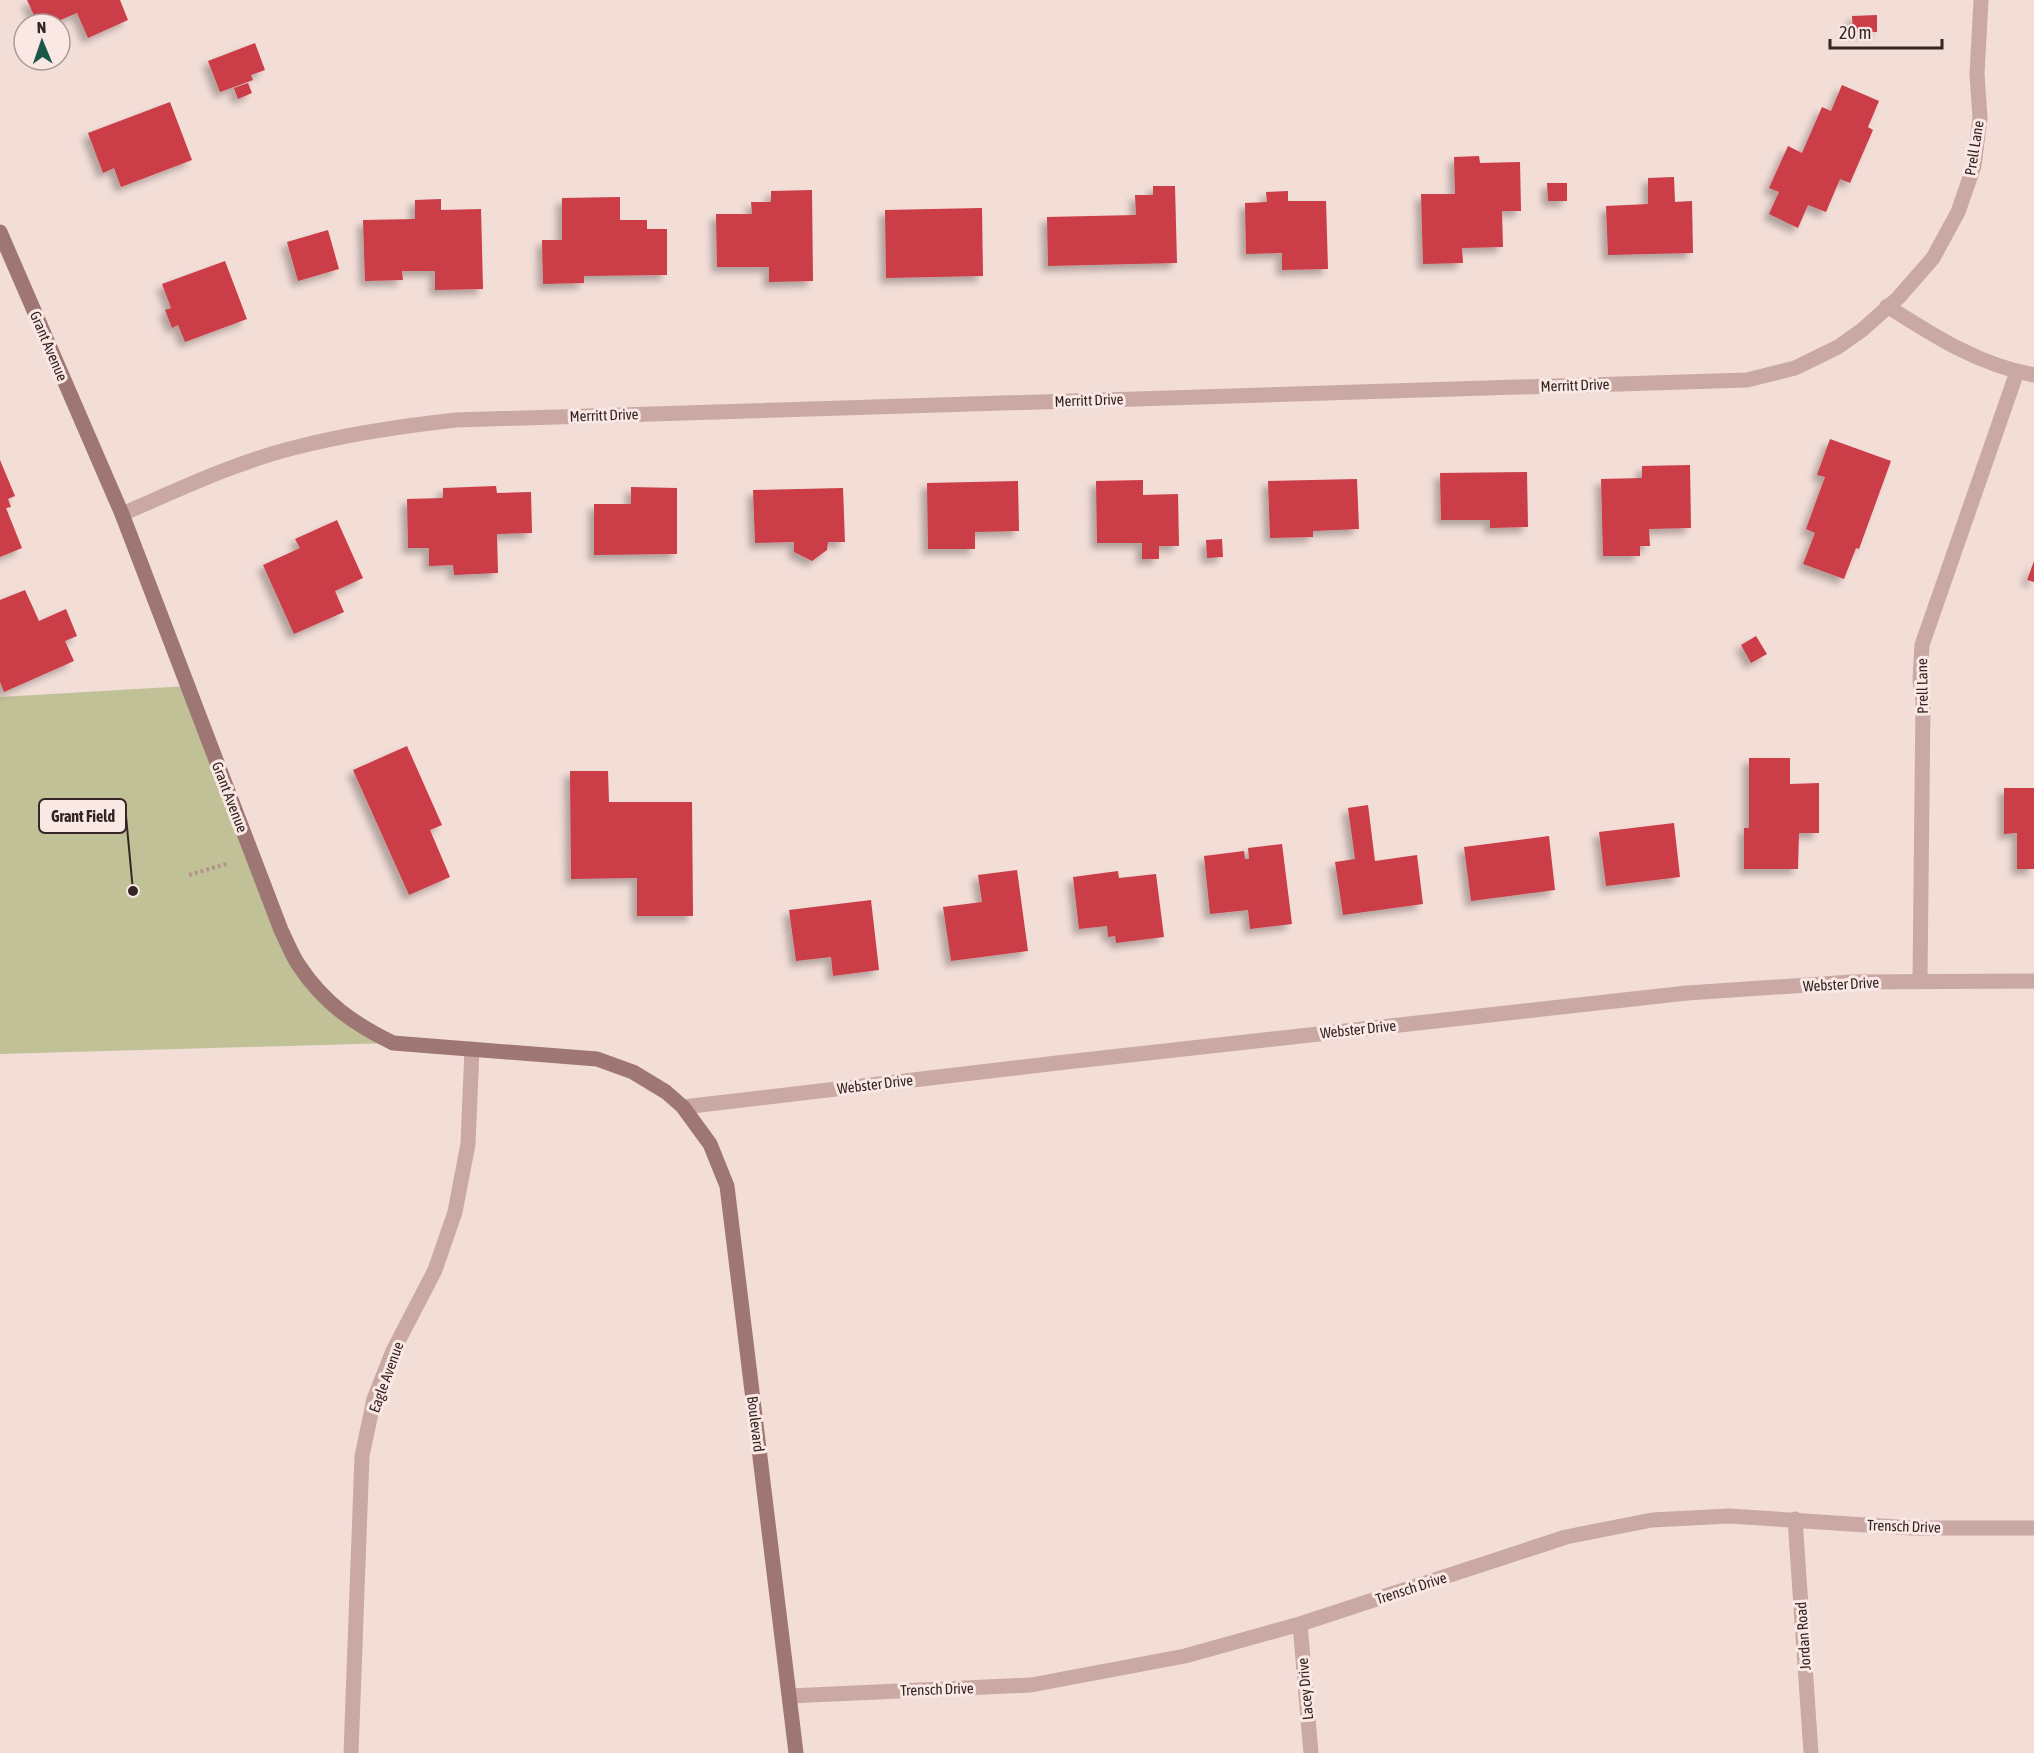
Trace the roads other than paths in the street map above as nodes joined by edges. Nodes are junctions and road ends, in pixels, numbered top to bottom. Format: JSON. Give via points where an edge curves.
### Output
{"nodes":[{"id":1,"x":1981,"y":0,"type":"edge"},
{"id":2,"x":0,"y":232,"type":"edge"},
{"id":3,"x":1887,"y":306,"type":"junction"},
{"id":4,"x":2018,"y":372,"type":"junction"},
{"id":5,"x":2034,"y":375,"type":"edge"},
{"id":6,"x":123,"y":514,"type":"junction"},
{"id":7,"x":1920,"y":981,"type":"junction"},
{"id":8,"x":2034,"y":981,"type":"edge"},
{"id":9,"x":472,"y":1049,"type":"junction"},
{"id":10,"x":683,"y":1107,"type":"junction"},
{"id":11,"x":1795,"y":1520,"type":"junction"},
{"id":12,"x":2034,"y":1528,"type":"edge"},
{"id":13,"x":1300,"y":1624,"type":"junction"},
{"id":14,"x":790,"y":1695,"type":"junction"},
{"id":15,"x":351,"y":1753,"type":"edge"},
{"id":16,"x":796,"y":1753,"type":"edge"},
{"id":17,"x":1311,"y":1753,"type":"edge"},
{"id":18,"x":1811,"y":1753,"type":"edge"}],
"edges":[{"from":1,"to":3,"type":"street","name":"Prell Lane","via":[[1977,74],[1980,118],[1974,166],[1958,212],[1933,258]]},
{"from":2,"to":6,"type":"street","name":"Grant Avenue"},
{"from":3,"to":4,"type":"street","via":[[1942,341]]},
{"from":3,"to":6,"type":"street","name":"Merritt Drive","via":[[1838,347],[1795,368],[1747,380],[456,420],[381,429],[292,448],[205,477]]},
{"from":4,"to":5,"type":"street"},
{"from":4,"to":7,"type":"street","name":"Prell Lane","via":[[1922,645]]},
{"from":6,"to":9,"type":"street","name":"Grant Avenue","via":[[250,851],[299,967],[327,1001],[363,1028],[393,1043]]},
{"from":7,"to":8,"type":"street","name":"Webster Drive"},
{"from":7,"to":10,"type":"street","name":"Webster Drive","via":[[1676,994]]},
{"from":9,"to":10,"type":"street","name":"Grant Avenue","via":[[597,1059],[633,1072]]},
{"from":9,"to":15,"type":"street","name":"Eagle Avenue","via":[[468,1144],[455,1212],[435,1270],[393,1351],[374,1400],[362,1456]]},
{"from":10,"to":14,"type":"street","name":"Boulevard","via":[[711,1144],[727,1186]]},
{"from":11,"to":12,"type":"street","name":"Trensch Drive","via":[[1912,1528]]},
{"from":11,"to":13,"type":"street","name":"Trensch Drive","via":[[1729,1516],[1652,1520],[1566,1537]]},
{"from":11,"to":18,"type":"street","name":"Jordan Road"},
{"from":13,"to":14,"type":"street","name":"Trensch Drive","via":[[1185,1656],[1031,1685]]},
{"from":13,"to":17,"type":"street","name":"Lacey Drive"},
{"from":14,"to":16,"type":"street","name":"Boulevard"}]}
